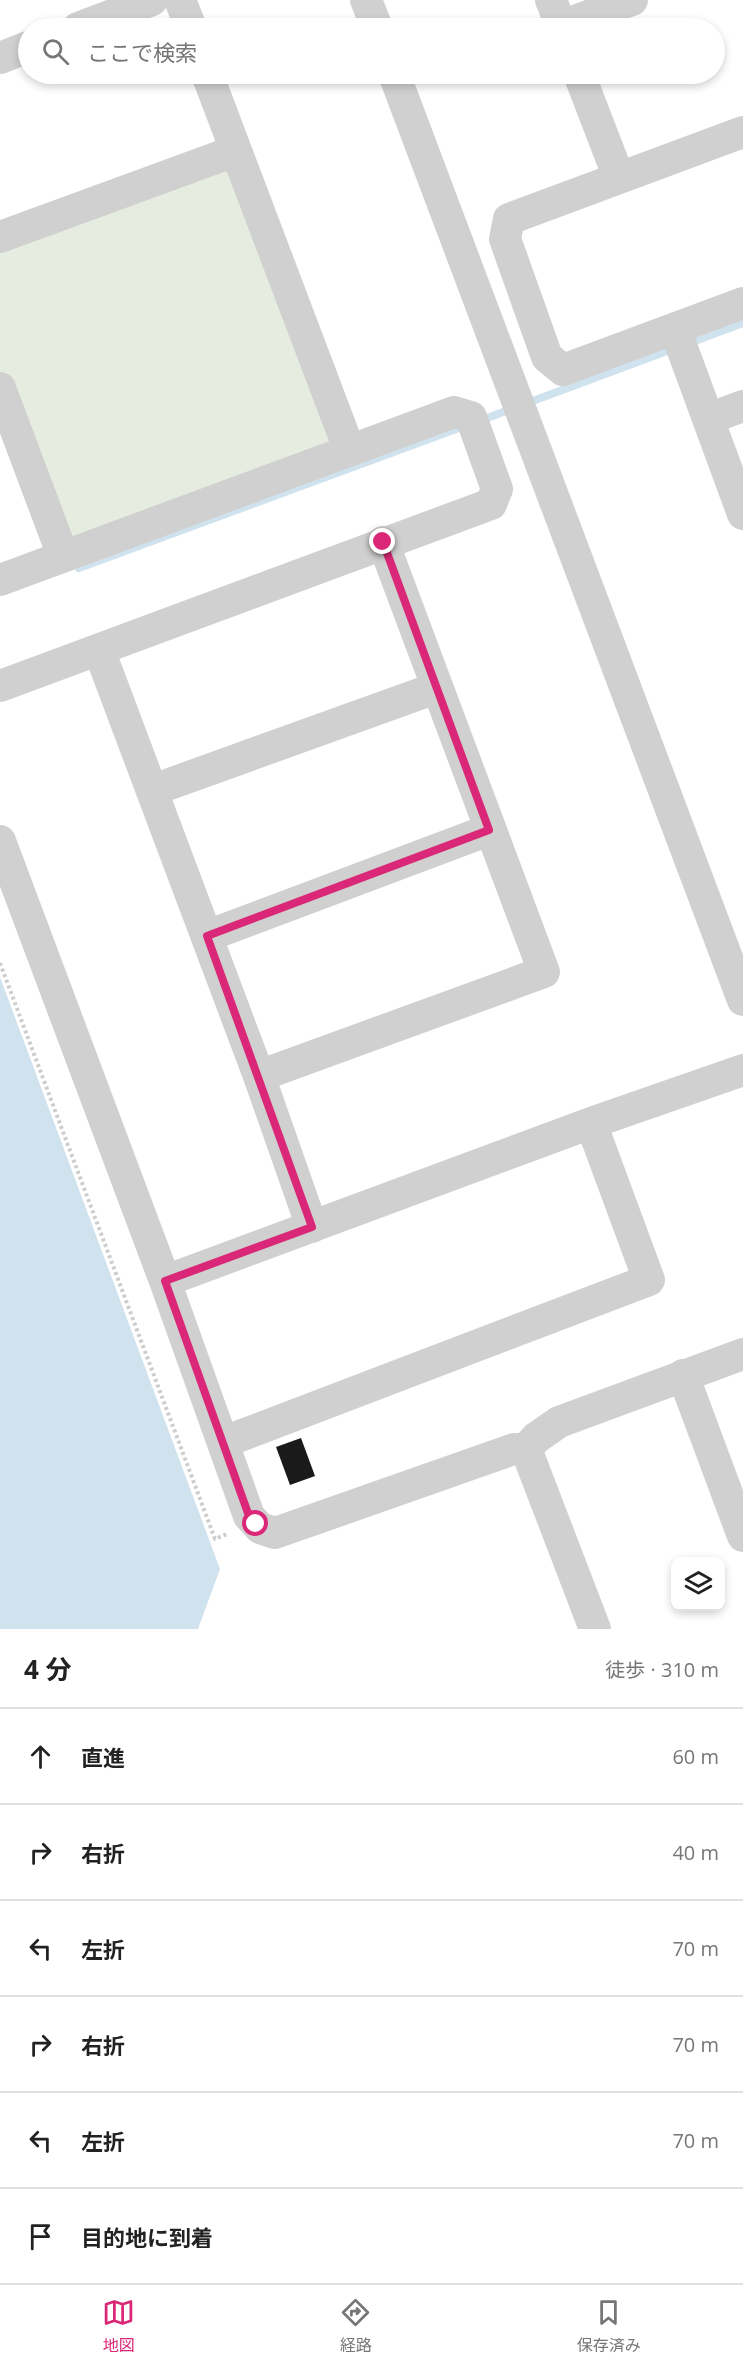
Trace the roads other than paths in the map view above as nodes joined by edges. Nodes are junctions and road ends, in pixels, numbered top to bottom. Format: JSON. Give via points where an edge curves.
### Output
{"nodes":[{"id":1,"x":152,"y":0,"type":"edge"},
{"id":2,"x":180,"y":0,"type":"edge"},
{"id":3,"x":366,"y":0,"type":"edge"},
{"id":4,"x":632,"y":0,"type":"edge"},
{"id":5,"x":104,"y":18,"type":"edge"},
{"id":6,"x":186,"y":18,"type":"edge"},
{"id":7,"x":373,"y":18,"type":"edge"},
{"id":8,"x":558,"y":18,"type":"edge"},
{"id":9,"x":18,"y":51,"type":"edge"},
{"id":10,"x":0,"y":58,"type":"edge"},
{"id":11,"x":211,"y":84,"type":"edge"},
{"id":12,"x":398,"y":84,"type":"edge"},
{"id":13,"x":583,"y":84,"type":"edge"},
{"id":14,"x":743,"y":132,"type":"edge"},
{"id":15,"x":235,"y":152,"type":"junction"},
{"id":16,"x":620,"y":178,"type":"junction"},
{"id":17,"x":0,"y":237,"type":"edge"},
{"id":18,"x":743,"y":303,"type":"edge"},
{"id":19,"x":675,"y":329,"type":"junction"},
{"id":20,"x":0,"y":388,"type":"edge"},
{"id":21,"x":743,"y":406,"type":"edge"},
{"id":22,"x":708,"y":419,"type":"junction"},
{"id":23,"x":350,"y":449,"type":"junction"},
{"id":24,"x":743,"y":514,"type":"edge"},
{"id":25,"x":383,"y":542,"type":"junction"},
{"id":26,"x":63,"y":556,"type":"junction"},
{"id":27,"x":0,"y":580,"type":"edge"},
{"id":28,"x":99,"y":650,"type":"junction"},
{"id":29,"x":0,"y":686,"type":"edge"},
{"id":30,"x":436,"y":688,"type":"junction"},
{"id":31,"x":153,"y":790,"type":"junction"},
{"id":32,"x":489,"y":830,"type":"junction"},
{"id":33,"x":0,"y":841,"type":"edge"},
{"id":34,"x":207,"y":936,"type":"junction"},
{"id":35,"x":743,"y":1000,"type":"edge"},
{"id":36,"x":743,"y":1070,"type":"edge"},
{"id":37,"x":259,"y":1076,"type":"junction"},
{"id":38,"x":591,"y":1123,"type":"junction"},
{"id":39,"x":312,"y":1227,"type":"junction"},
{"id":40,"x":165,"y":1281,"type":"junction"},
{"id":41,"x":743,"y":1354,"type":"edge"},
{"id":42,"x":683,"y":1375,"type":"junction"},
{"id":43,"x":224,"y":1442,"type":"junction"},
{"id":44,"x":526,"y":1449,"type":"junction"},
{"id":45,"x":743,"y":1536,"type":"edge"},
{"id":46,"x":595,"y":1629,"type":"edge"}],
"edges":[{"from":1,"to":5,"type":"street"},
{"from":2,"to":6,"type":"street"},
{"from":3,"to":7,"type":"street"},
{"from":4,"to":8,"type":"street"},
{"from":9,"to":10,"type":"street"},
{"from":11,"to":15,"type":"street"},
{"from":12,"to":35,"type":"street"},
{"from":13,"to":16,"type":"street"},
{"from":14,"to":16,"type":"street"},
{"from":15,"to":17,"type":"street"},
{"from":15,"to":23,"type":"street"},
{"from":16,"to":19,"type":"street","via":[[509,219],[505,239],[547,357],[563,370]]},
{"from":18,"to":19,"type":"street"},
{"from":19,"to":22,"type":"street"},
{"from":20,"to":26,"type":"street"},
{"from":21,"to":22,"type":"street"},
{"from":22,"to":24,"type":"street"},
{"from":23,"to":25,"type":"street","via":[[454,412],[471,417],[490,468],[497,489],[491,504]]},
{"from":23,"to":26,"type":"street"},
{"from":25,"to":28,"type":"street"},
{"from":25,"to":30,"type":"street"},
{"from":26,"to":27,"type":"street"},
{"from":28,"to":29,"type":"street"},
{"from":28,"to":31,"type":"street"},
{"from":30,"to":31,"type":"street"},
{"from":30,"to":32,"type":"street"},
{"from":31,"to":34,"type":"street"},
{"from":32,"to":34,"type":"street"},
{"from":32,"to":37,"type":"street","via":[[544,972]]},
{"from":33,"to":40,"type":"street"},
{"from":34,"to":37,"type":"street"},
{"from":36,"to":38,"type":"street"},
{"from":37,"to":39,"type":"street"},
{"from":38,"to":39,"type":"street"},
{"from":38,"to":43,"type":"street","via":[[649,1280]]},
{"from":39,"to":40,"type":"street"},
{"from":40,"to":43,"type":"street"},
{"from":41,"to":42,"type":"street"},
{"from":42,"to":44,"type":"street","via":[[559,1422]]},
{"from":42,"to":45,"type":"street"},
{"from":43,"to":44,"type":"street","via":[[249,1516],[275,1533],[514,1449]]},
{"from":44,"to":46,"type":"street"}]}
